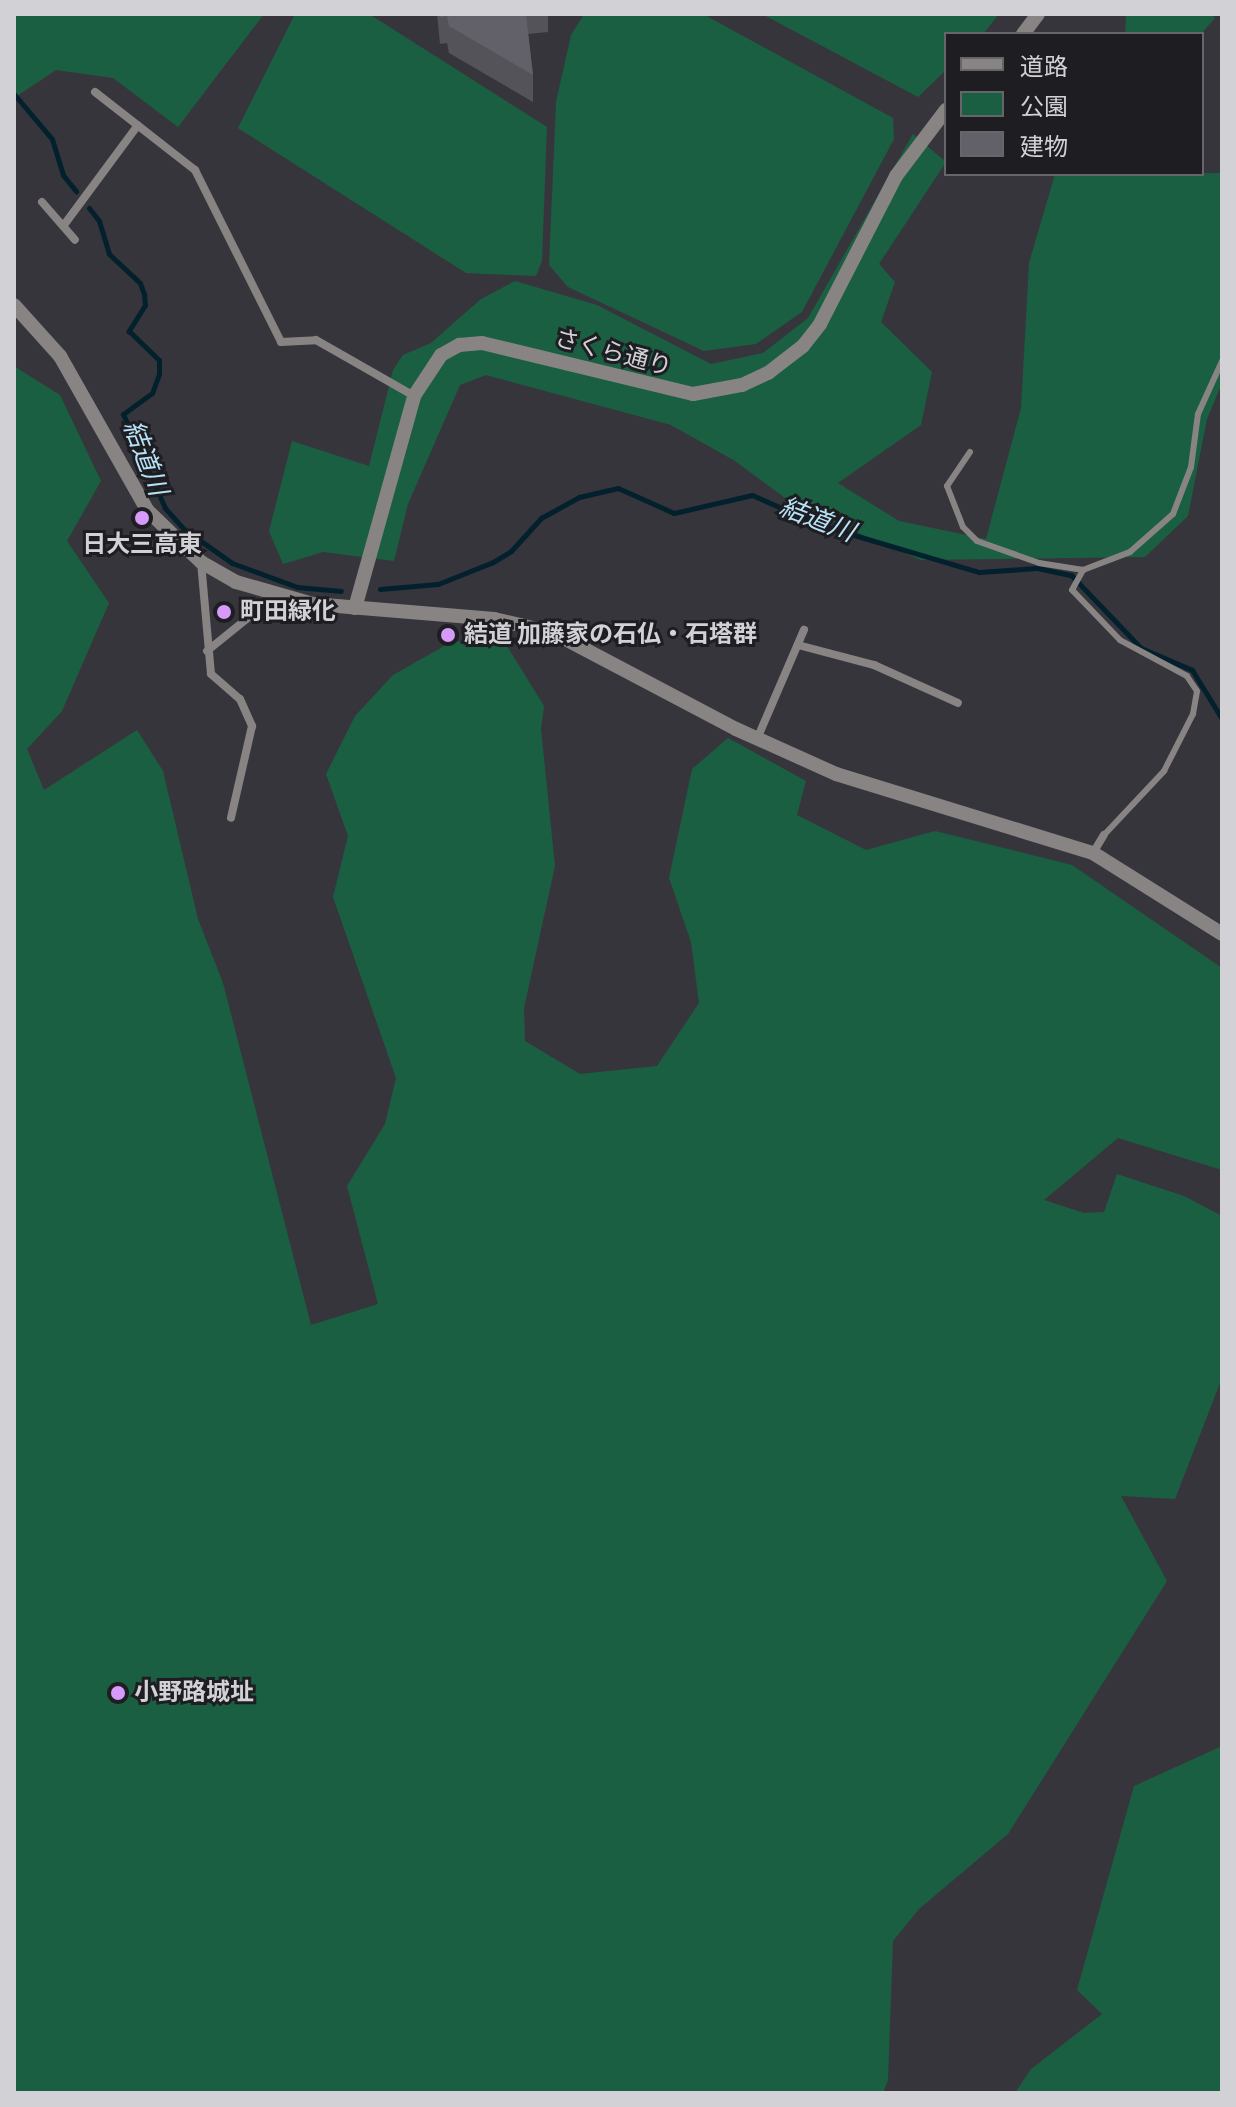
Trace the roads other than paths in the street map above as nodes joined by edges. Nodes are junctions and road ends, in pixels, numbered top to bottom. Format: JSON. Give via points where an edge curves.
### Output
{"nodes":[{"id":1,"x":1038,"y":14,"type":"edge"},
{"id":2,"x":1024,"y":32,"type":"edge"},
{"id":3,"x":95,"y":92,"type":"dead end"},
{"id":4,"x":944,"y":113,"type":"edge"},
{"id":5,"x":138,"y":125,"type":"junction"},
{"id":6,"x":42,"y":202,"type":"dead end"},
{"id":7,"x":64,"y":225,"type":"junction"},
{"id":8,"x":75,"y":240,"type":"dead end"},
{"id":9,"x":14,"y":305,"type":"edge"},
{"id":10,"x":1222,"y":361,"type":"edge"},
{"id":11,"x":414,"y":396,"type":"junction"},
{"id":12,"x":970,"y":452,"type":"dead end"},
{"id":13,"x":201,"y":562,"type":"junction"},
{"id":14,"x":1082,"y":572,"type":"junction"},
{"id":15,"x":275,"y":596,"type":"junction"},
{"id":16,"x":355,"y":608,"type":"junction"},
{"id":17,"x":804,"y":630,"type":"dead end"},
{"id":18,"x":798,"y":645,"type":"junction"},
{"id":19,"x":207,"y":651,"type":"junction"},
{"id":20,"x":958,"y":703,"type":"dead end"},
{"id":21,"x":757,"y":739,"type":"junction"},
{"id":22,"x":231,"y":818,"type":"dead end"},
{"id":23,"x":1104,"y":835,"type":"joint"},
{"id":24,"x":1093,"y":853,"type":"junction"},
{"id":25,"x":1222,"y":934,"type":"edge"}],
"edges":[{"from":1,"to":2,"type":"street"},
{"from":3,"to":5,"type":"street"},
{"from":4,"to":11,"type":"street","name":"さくら通り","via":[[896,176],[820,324],[803,346],[768,373],[719,391],[674,393],[482,343],[459,345],[441,355]]},
{"from":5,"to":7,"type":"street"},
{"from":5,"to":11,"type":"street","via":[[195,170],[281,342],[316,340]]},
{"from":6,"to":7,"type":"street"},
{"from":7,"to":8,"type":"street"},
{"from":9,"to":13,"type":"street","via":[[60,356],[147,510]]},
{"from":10,"to":14,"type":"lane","via":[[1201,404],[1191,467],[1173,514],[1130,552]]},
{"from":11,"to":16,"type":"street","name":"さくら通り"},
{"from":12,"to":14,"type":"lane","via":[[947,486],[963,527],[977,541]]},
{"from":13,"to":15,"type":"street"},
{"from":13,"to":19,"type":"street"},
{"from":14,"to":23,"type":"lane","via":[[1075,587],[1091,614],[1120,640],[1187,676],[1197,691],[1193,714],[1164,771]]},
{"from":15,"to":16,"type":"street"},
{"from":15,"to":19,"type":"street"},
{"from":16,"to":21,"type":"street","via":[[494,619],[554,633]]},
{"from":17,"to":18,"type":"street"},
{"from":18,"to":20,"type":"street","via":[[874,665]]},
{"from":18,"to":21,"type":"street"},
{"from":19,"to":22,"type":"street","via":[[211,674],[240,699],[252,726]]},
{"from":21,"to":24,"type":"street","via":[[887,792]]},
{"from":23,"to":24,"type":"street"},
{"from":24,"to":25,"type":"street"}]}
